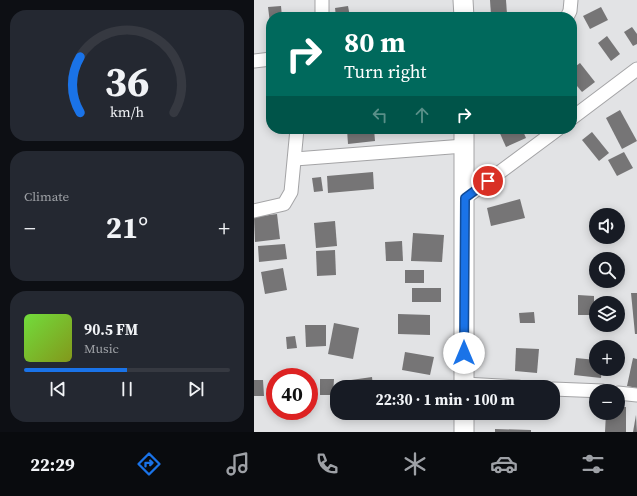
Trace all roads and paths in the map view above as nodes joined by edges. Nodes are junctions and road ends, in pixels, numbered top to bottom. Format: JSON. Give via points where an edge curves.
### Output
{"nodes":[{"id":1,"x":322,"y":0,"type":"edge"},
{"id":2,"x":463,"y":0,"type":"edge"},
{"id":3,"x":571,"y":0,"type":"edge"},
{"id":4,"x":322,"y":12,"type":"edge"},
{"id":5,"x":464,"y":12,"type":"edge"},
{"id":6,"x":570,"y":12,"type":"edge"},
{"id":7,"x":266,"y":60,"type":"edge"},
{"id":8,"x":254,"y":61,"type":"edge"},
{"id":9,"x":637,"y":69,"type":"edge"},
{"id":10,"x":577,"y":114,"type":"edge"},
{"id":11,"x":297,"y":134,"type":"edge"},
{"id":12,"x":551,"y":134,"type":"edge"},
{"id":13,"x":464,"y":138,"type":"edge"},
{"id":14,"x":295,"y":159,"type":"junction"},
{"id":15,"x":465,"y":198,"type":"junction"},
{"id":16,"x":254,"y":211,"type":"edge"},
{"id":17,"x":464,"y":380,"type":"edge"},
{"id":18,"x":560,"y":389,"type":"edge"},
{"id":19,"x":589,"y":390,"type":"edge"},
{"id":20,"x":625,"y":394,"type":"edge"},
{"id":21,"x":637,"y":395,"type":"edge"},
{"id":22,"x":464,"y":420,"type":"edge"},
{"id":23,"x":464,"y":432,"type":"edge"}],
"edges":[{"from":1,"to":4,"type":"street"},
{"from":2,"to":5,"type":"street"},
{"from":3,"to":6,"type":"street"},
{"from":7,"to":8,"type":"street"},
{"from":9,"to":10,"type":"street"},
{"from":11,"to":14,"type":"street"},
{"from":12,"to":15,"type":"street"},
{"from":13,"to":14,"type":"street"},
{"from":13,"to":15,"type":"street"},
{"from":14,"to":16,"type":"street","via":[[291,192],[284,204]]},
{"from":15,"to":17,"type":"street"},
{"from":18,"to":19,"type":"street"},
{"from":20,"to":21,"type":"street"},
{"from":22,"to":23,"type":"street"}]}
